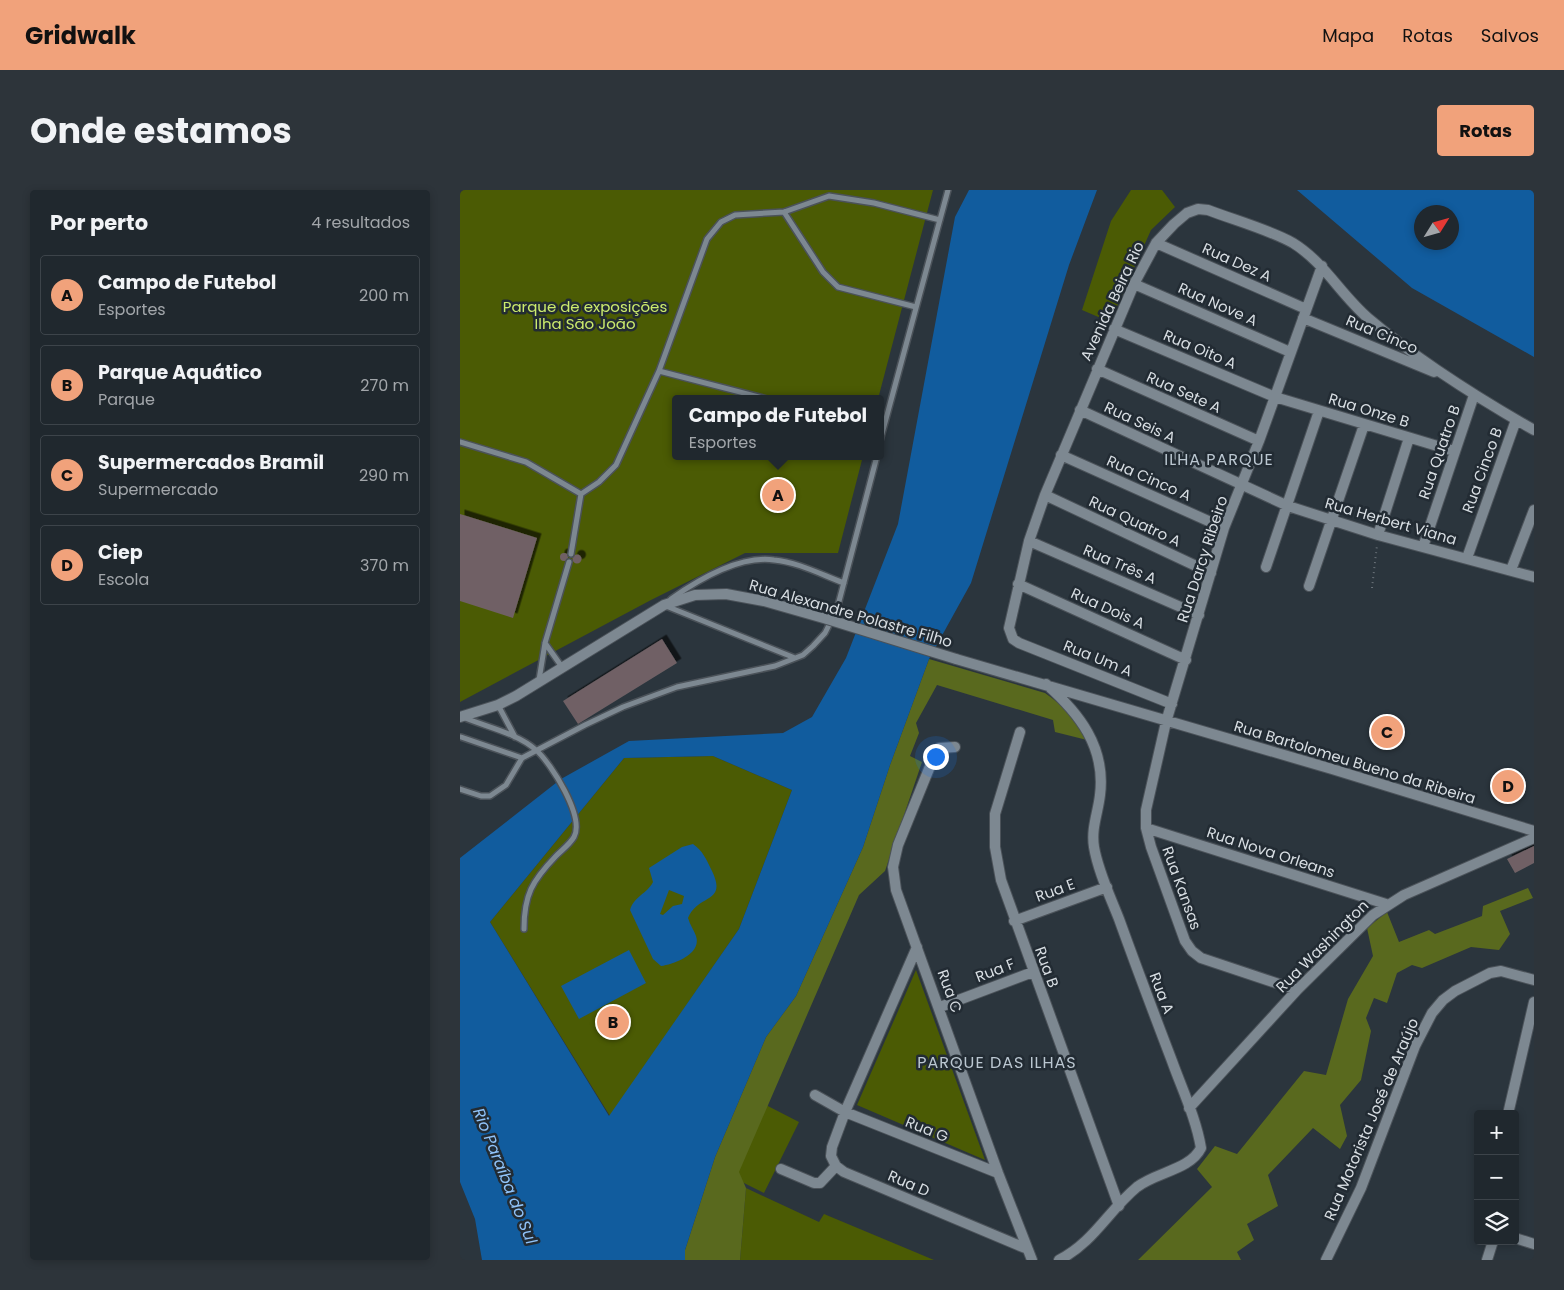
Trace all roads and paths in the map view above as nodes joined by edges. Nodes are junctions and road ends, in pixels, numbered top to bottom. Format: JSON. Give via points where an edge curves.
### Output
{"nodes":[{"id":1,"x":948,"y":190,"type":"edge"},
{"id":2,"x":784,"y":212,"type":"junction"},
{"id":3,"x":940,"y":220,"type":"junction"},
{"id":4,"x":1156,"y":243,"type":"junction"},
{"id":5,"x":1322,"y":266,"type":"junction"},
{"id":6,"x":1134,"y":284,"type":"junction"},
{"id":7,"x":916,"y":307,"type":"junction"},
{"id":8,"x":1304,"y":313,"type":"junction"},
{"id":9,"x":1114,"y":329,"type":"junction"},
{"id":10,"x":1290,"y":352,"type":"junction"},
{"id":11,"x":1097,"y":369,"type":"junction"},
{"id":12,"x":659,"y":371,"type":"junction"},
{"id":13,"x":1449,"y":379,"type":"junction"},
{"id":14,"x":752,"y":395,"type":"edge"},
{"id":15,"x":1474,"y":395,"type":"junction"},
{"id":16,"x":1275,"y":397,"type":"junction"},
{"id":17,"x":1080,"y":410,"type":"junction"},
{"id":18,"x":1320,"y":411,"type":"junction"},
{"id":19,"x":1516,"y":420,"type":"junction"},
{"id":20,"x":884,"y":422,"type":"edge"},
{"id":21,"x":1364,"y":425,"type":"junction"},
{"id":22,"x":1534,"y":430,"type":"edge"},
{"id":23,"x":1409,"y":438,"type":"junction"},
{"id":24,"x":460,"y":442,"type":"edge"},
{"id":25,"x":1259,"y":442,"type":"junction"},
{"id":26,"x":1454,"y":450,"type":"junction"},
{"id":27,"x":1061,"y":454,"type":"junction"},
{"id":28,"x":876,"y":460,"type":"edge"},
{"id":29,"x":1242,"y":486,"type":"junction"},
{"id":30,"x":581,"y":494,"type":"junction"},
{"id":31,"x":1045,"y":495,"type":"junction"},
{"id":32,"x":1288,"y":506,"type":"junction"},
{"id":33,"x":1534,"y":510,"type":"edge"},
{"id":34,"x":1332,"y":521,"type":"junction"},
{"id":35,"x":1224,"y":528,"type":"junction"},
{"id":36,"x":1378,"y":535,"type":"junction"},
{"id":37,"x":1029,"y":541,"type":"junction"},
{"id":38,"x":1424,"y":547,"type":"junction"},
{"id":39,"x":571,"y":554,"type":"dead end"},
{"id":40,"x":1467,"y":558,"type":"junction"},
{"id":41,"x":569,"y":562,"type":"dead end"},
{"id":42,"x":1266,"y":567,"type":"dead end"},
{"id":43,"x":1510,"y":570,"type":"junction"},
{"id":44,"x":1212,"y":573,"type":"junction"},
{"id":45,"x":1534,"y":577,"type":"edge"},
{"id":46,"x":844,"y":583,"type":"junction"},
{"id":47,"x":1018,"y":584,"type":"junction"},
{"id":48,"x":1310,"y":586,"type":"dead end"},
{"id":49,"x":1372,"y":588,"type":"dead end"},
{"id":50,"x":664,"y":605,"type":"junction"},
{"id":51,"x":1199,"y":615,"type":"junction"},
{"id":52,"x":1013,"y":638,"type":"joint"},
{"id":53,"x":546,"y":643,"type":"junction"},
{"id":54,"x":795,"y":658,"type":"junction"},
{"id":55,"x":1186,"y":660,"type":"junction"},
{"id":56,"x":563,"y":667,"type":"junction"},
{"id":57,"x":539,"y":683,"type":"junction"},
{"id":58,"x":1046,"y":684,"type":"junction"},
{"id":59,"x":1172,"y":704,"type":"junction"},
{"id":60,"x":498,"y":705,"type":"junction"},
{"id":61,"x":461,"y":717,"type":"edge"},
{"id":62,"x":1166,"y":722,"type":"junction"},
{"id":63,"x":1020,"y":732,"type":"dead end"},
{"id":64,"x":516,"y":737,"type":"junction"},
{"id":65,"x":460,"y":738,"type":"edge"},
{"id":66,"x":955,"y":747,"type":"dead end"},
{"id":67,"x":536,"y":750,"type":"junction"},
{"id":68,"x":522,"y":758,"type":"junction"},
{"id":69,"x":460,"y":789,"type":"edge"},
{"id":70,"x":1146,"y":828,"type":"junction"},
{"id":71,"x":1534,"y":831,"type":"edge"},
{"id":72,"x":1534,"y":838,"type":"edge"},
{"id":73,"x":1106,"y":887,"type":"junction"},
{"id":74,"x":1386,"y":904,"type":"junction"},
{"id":75,"x":1014,"y":921,"type":"junction"},
{"id":76,"x":524,"y":929,"type":"dead end"},
{"id":77,"x":917,"y":947,"type":"junction"},
{"id":78,"x":1033,"y":972,"type":"junction"},
{"id":79,"x":1534,"y":980,"type":"edge"},
{"id":80,"x":1298,"y":990,"type":"junction"},
{"id":81,"x":1534,"y":1002,"type":"edge"},
{"id":82,"x":940,"y":1007,"type":"junction"},
{"id":83,"x":815,"y":1095,"type":"dead end"},
{"id":84,"x":1189,"y":1108,"type":"junction"},
{"id":85,"x":1509,"y":1110,"type":"edge"},
{"id":86,"x":845,"y":1112,"type":"junction"},
{"id":87,"x":836,"y":1166,"type":"junction"},
{"id":88,"x":780,"y":1169,"type":"dead end"},
{"id":89,"x":998,"y":1173,"type":"junction"},
{"id":90,"x":1119,"y":1206,"type":"junction"},
{"id":91,"x":1519,"y":1239,"type":"edge"},
{"id":92,"x":1534,"y":1244,"type":"edge"},
{"id":93,"x":1491,"y":1245,"type":"edge"},
{"id":94,"x":1025,"y":1248,"type":"junction"},
{"id":95,"x":1032,"y":1260,"type":"edge"},
{"id":96,"x":1059,"y":1260,"type":"edge"},
{"id":97,"x":1326,"y":1260,"type":"edge"},
{"id":98,"x":1487,"y":1260,"type":"edge"}],
"edges":[{"from":1,"to":3,"type":"lane"},
{"from":2,"to":3,"type":"lane","via":[[829,196],[839,196]]},
{"from":2,"to":7,"type":"lane","via":[[824,272],[838,287]]},
{"from":2,"to":12,"type":"lane","via":[[735,215],[721,222],[707,239]]},
{"from":3,"to":7,"type":"lane"},
{"from":4,"to":5,"type":"street","name":"Avenida Beira Rio","via":[[1187,214],[1198,209],[1208,210],[1292,242]]},
{"from":4,"to":6,"type":"street","name":"Avenida Beira Rio"},
{"from":4,"to":8,"type":"street","name":"Rua Dez A"},
{"from":5,"to":8,"type":"street","name":"Rua Darcy Ribeiro"},
{"from":5,"to":13,"type":"street","name":"Avenida Beira Rio","via":[[1366,316]]},
{"from":6,"to":9,"type":"street","name":"Avenida Beira Rio"},
{"from":6,"to":10,"type":"street","name":"Rua Nove A"},
{"from":7,"to":20,"type":"lane"},
{"from":8,"to":10,"type":"street","name":"Rua Darcy Ribeiro"},
{"from":8,"to":13,"type":"street","name":"Rua Cinco"},
{"from":9,"to":11,"type":"street","name":"Avenida Beira Rio"},
{"from":9,"to":16,"type":"street","name":"Rua Oito A"},
{"from":10,"to":16,"type":"street","name":"Rua Darcy Ribeiro"},
{"from":11,"to":17,"type":"street","name":"Avenida Beira Rio"},
{"from":11,"to":25,"type":"street","name":"Rua Sete A"},
{"from":12,"to":14,"type":"lane"},
{"from":12,"to":30,"type":"lane","via":[[616,465]]},
{"from":13,"to":15,"type":"street","name":"Avenida Beira Rio"},
{"from":15,"to":19,"type":"street","name":"Avenida Beira Rio"},
{"from":15,"to":26,"type":"street","name":"Rua Quatro B"},
{"from":16,"to":18,"type":"street","name":"Rua Onze B"},
{"from":16,"to":25,"type":"street","name":"Rua Darcy Ribeiro"},
{"from":17,"to":27,"type":"street","name":"Avenida Beira Rio"},
{"from":17,"to":29,"type":"street","name":"Rua Seis A"},
{"from":18,"to":21,"type":"street","name":"Rua Onze B"},
{"from":18,"to":32,"type":"street"},
{"from":19,"to":22,"type":"street","name":"Avenida Beira Rio"},
{"from":19,"to":40,"type":"street","name":"Rua Cinco B"},
{"from":21,"to":23,"type":"street","name":"Rua Onze B"},
{"from":21,"to":34,"type":"street"},
{"from":23,"to":26,"type":"street","name":"Rua Onze B"},
{"from":23,"to":36,"type":"street"},
{"from":24,"to":30,"type":"lane","via":[[526,462]]},
{"from":25,"to":29,"type":"street","name":"Rua Darcy Ribeiro"},
{"from":26,"to":38,"type":"street","name":"Rua Quatro B"},
{"from":27,"to":31,"type":"street","name":"Avenida Beira Rio"},
{"from":27,"to":35,"type":"street","name":"Rua Cinco A"},
{"from":28,"to":46,"type":"lane"},
{"from":29,"to":32,"type":"street","name":"Rua Herbert Viana"},
{"from":29,"to":35,"type":"street","name":"Rua Darcy Ribeiro"},
{"from":30,"to":39,"type":"lane"},
{"from":31,"to":37,"type":"street","name":"Avenida Beira Rio"},
{"from":31,"to":44,"type":"street","name":"Rua Quatro A"},
{"from":32,"to":34,"type":"street","name":"Rua Herbert Viana"},
{"from":32,"to":42,"type":"street"},
{"from":33,"to":43,"type":"street"},
{"from":34,"to":36,"type":"street","name":"Rua Herbert Viana"},
{"from":34,"to":48,"type":"street"},
{"from":35,"to":44,"type":"street","name":"Rua Darcy Ribeiro"},
{"from":36,"to":38,"type":"street","name":"Rua Herbert Viana"},
{"from":36,"to":49,"type":"path"},
{"from":37,"to":47,"type":"street","name":"Avenida Beira Rio"},
{"from":37,"to":51,"type":"street","name":"Rua Três A"},
{"from":38,"to":40,"type":"street","name":"Rua Herbert Viana"},
{"from":40,"to":43,"type":"street","name":"Rua Herbert Viana"},
{"from":41,"to":53,"type":"lane"},
{"from":43,"to":45,"type":"street","name":"Rua Herbert Viana"},
{"from":44,"to":51,"type":"street","name":"Rua Darcy Ribeiro"},
{"from":46,"to":50,"type":"lane","via":[[775,560],[750,560],[704,578]]},
{"from":46,"to":54,"type":"lane","via":[[837,609],[825,633],[814,646]]},
{"from":47,"to":52,"type":"street","name":"Avenida Beira Rio","via":[[1009,628]]},
{"from":47,"to":55,"type":"street","name":"Rua Dois A"},
{"from":50,"to":54,"type":"lane"},
{"from":50,"to":56,"type":"street","name":"Rua Alexandre Polastre Filho"},
{"from":50,"to":58,"type":"street","name":"Rua Alexandre Polastre Filho","bridge":true,"via":[[695,595],[726,594],[764,602]]},
{"from":51,"to":55,"type":"street","name":"Rua Darcy Ribeiro"},
{"from":52,"to":59,"type":"street","name":"Rua Um A"},
{"from":53,"to":56,"type":"lane"},
{"from":53,"to":57,"type":"lane"},
{"from":54,"to":67,"type":"lane","via":[[752,672],[678,687],[624,707]]},
{"from":55,"to":59,"type":"street","name":"Rua Darcy Ribeiro"},
{"from":56,"to":57,"type":"street","name":"Rua Alexandre Polastre Filho"},
{"from":57,"to":60,"type":"street","name":"Rua Alexandre Polastre Filho"},
{"from":58,"to":62,"type":"street","name":"Rua Alexandre Polastre Filho"},
{"from":58,"to":73,"type":"street","name":"Rua A","via":[[1082,721],[1093,741],[1100,765],[1094,847]]},
{"from":59,"to":62,"type":"street","name":"Rua Darcy Ribeiro"},
{"from":60,"to":61,"type":"street","name":"Rua Alexandre Polastre Filho"},
{"from":60,"to":64,"type":"lane"},
{"from":61,"to":64,"type":"lane"},
{"from":62,"to":70,"type":"street","name":"Rua Kansas","via":[[1146,810]]},
{"from":62,"to":71,"type":"street","name":"Rua Bartolomeu Bueno da Ribeira"},
{"from":63,"to":75,"type":"street","name":"Rua B","via":[[995,814],[995,847]]},
{"from":64,"to":67,"type":"lane"},
{"from":65,"to":68,"type":"lane"},
{"from":66,"to":77,"type":"street","name":"Rua C","via":[[943,747],[937,751],[898,845],[893,867],[896,890]]},
{"from":67,"to":68,"type":"lane"},
{"from":67,"to":76,"type":"lane","via":[[574,808],[578,826],[574,837],[529,890],[524,908]]},
{"from":68,"to":69,"type":"lane","via":[[506,785],[490,796]]},
{"from":70,"to":74,"type":"street","name":"Rua Nova Orleans"},
{"from":70,"to":80,"type":"street","name":"Rua Kansas","via":[[1185,941],[1192,951],[1214,964]]},
{"from":72,"to":74,"type":"street","name":"Rua Washington"},
{"from":73,"to":75,"type":"street","name":"Rua E"},
{"from":73,"to":84,"type":"street","name":"Rua A"},
{"from":74,"to":80,"type":"street","name":"Rua Washington"},
{"from":75,"to":78,"type":"street","name":"Rua B"},
{"from":77,"to":82,"type":"street","name":"Rua C"},
{"from":77,"to":86,"type":"street"},
{"from":78,"to":82,"type":"street","name":"Rua F"},
{"from":78,"to":90,"type":"street","name":"Rua B"},
{"from":79,"to":97,"type":"street","name":"Rua Motorista José de Araújo","via":[[1501,971],[1490,973],[1442,1000],[1415,1046],[1361,1188]]},
{"from":80,"to":84,"type":"street","name":"Rua Washington"},
{"from":81,"to":85,"type":"street"},
{"from":82,"to":89,"type":"street","name":"Rua C"},
{"from":83,"to":86,"type":"street"},
{"from":84,"to":90,"type":"street","name":"Rua A","via":[[1201,1148],[1198,1155],[1137,1187]]},
{"from":86,"to":87,"type":"street","via":[[832,1147],[831,1156]]},
{"from":86,"to":89,"type":"street","name":"Rua G"},
{"from":87,"to":88,"type":"street","via":[[820,1183]]},
{"from":87,"to":94,"type":"street","name":"Rua D"},
{"from":89,"to":94,"type":"street","name":"Rua C"},
{"from":90,"to":96,"type":"street","name":"Rua A","via":[[1084,1245]]},
{"from":91,"to":92,"type":"street"},
{"from":93,"to":98,"type":"street"},
{"from":94,"to":95,"type":"street","name":"Rua C"}]}
